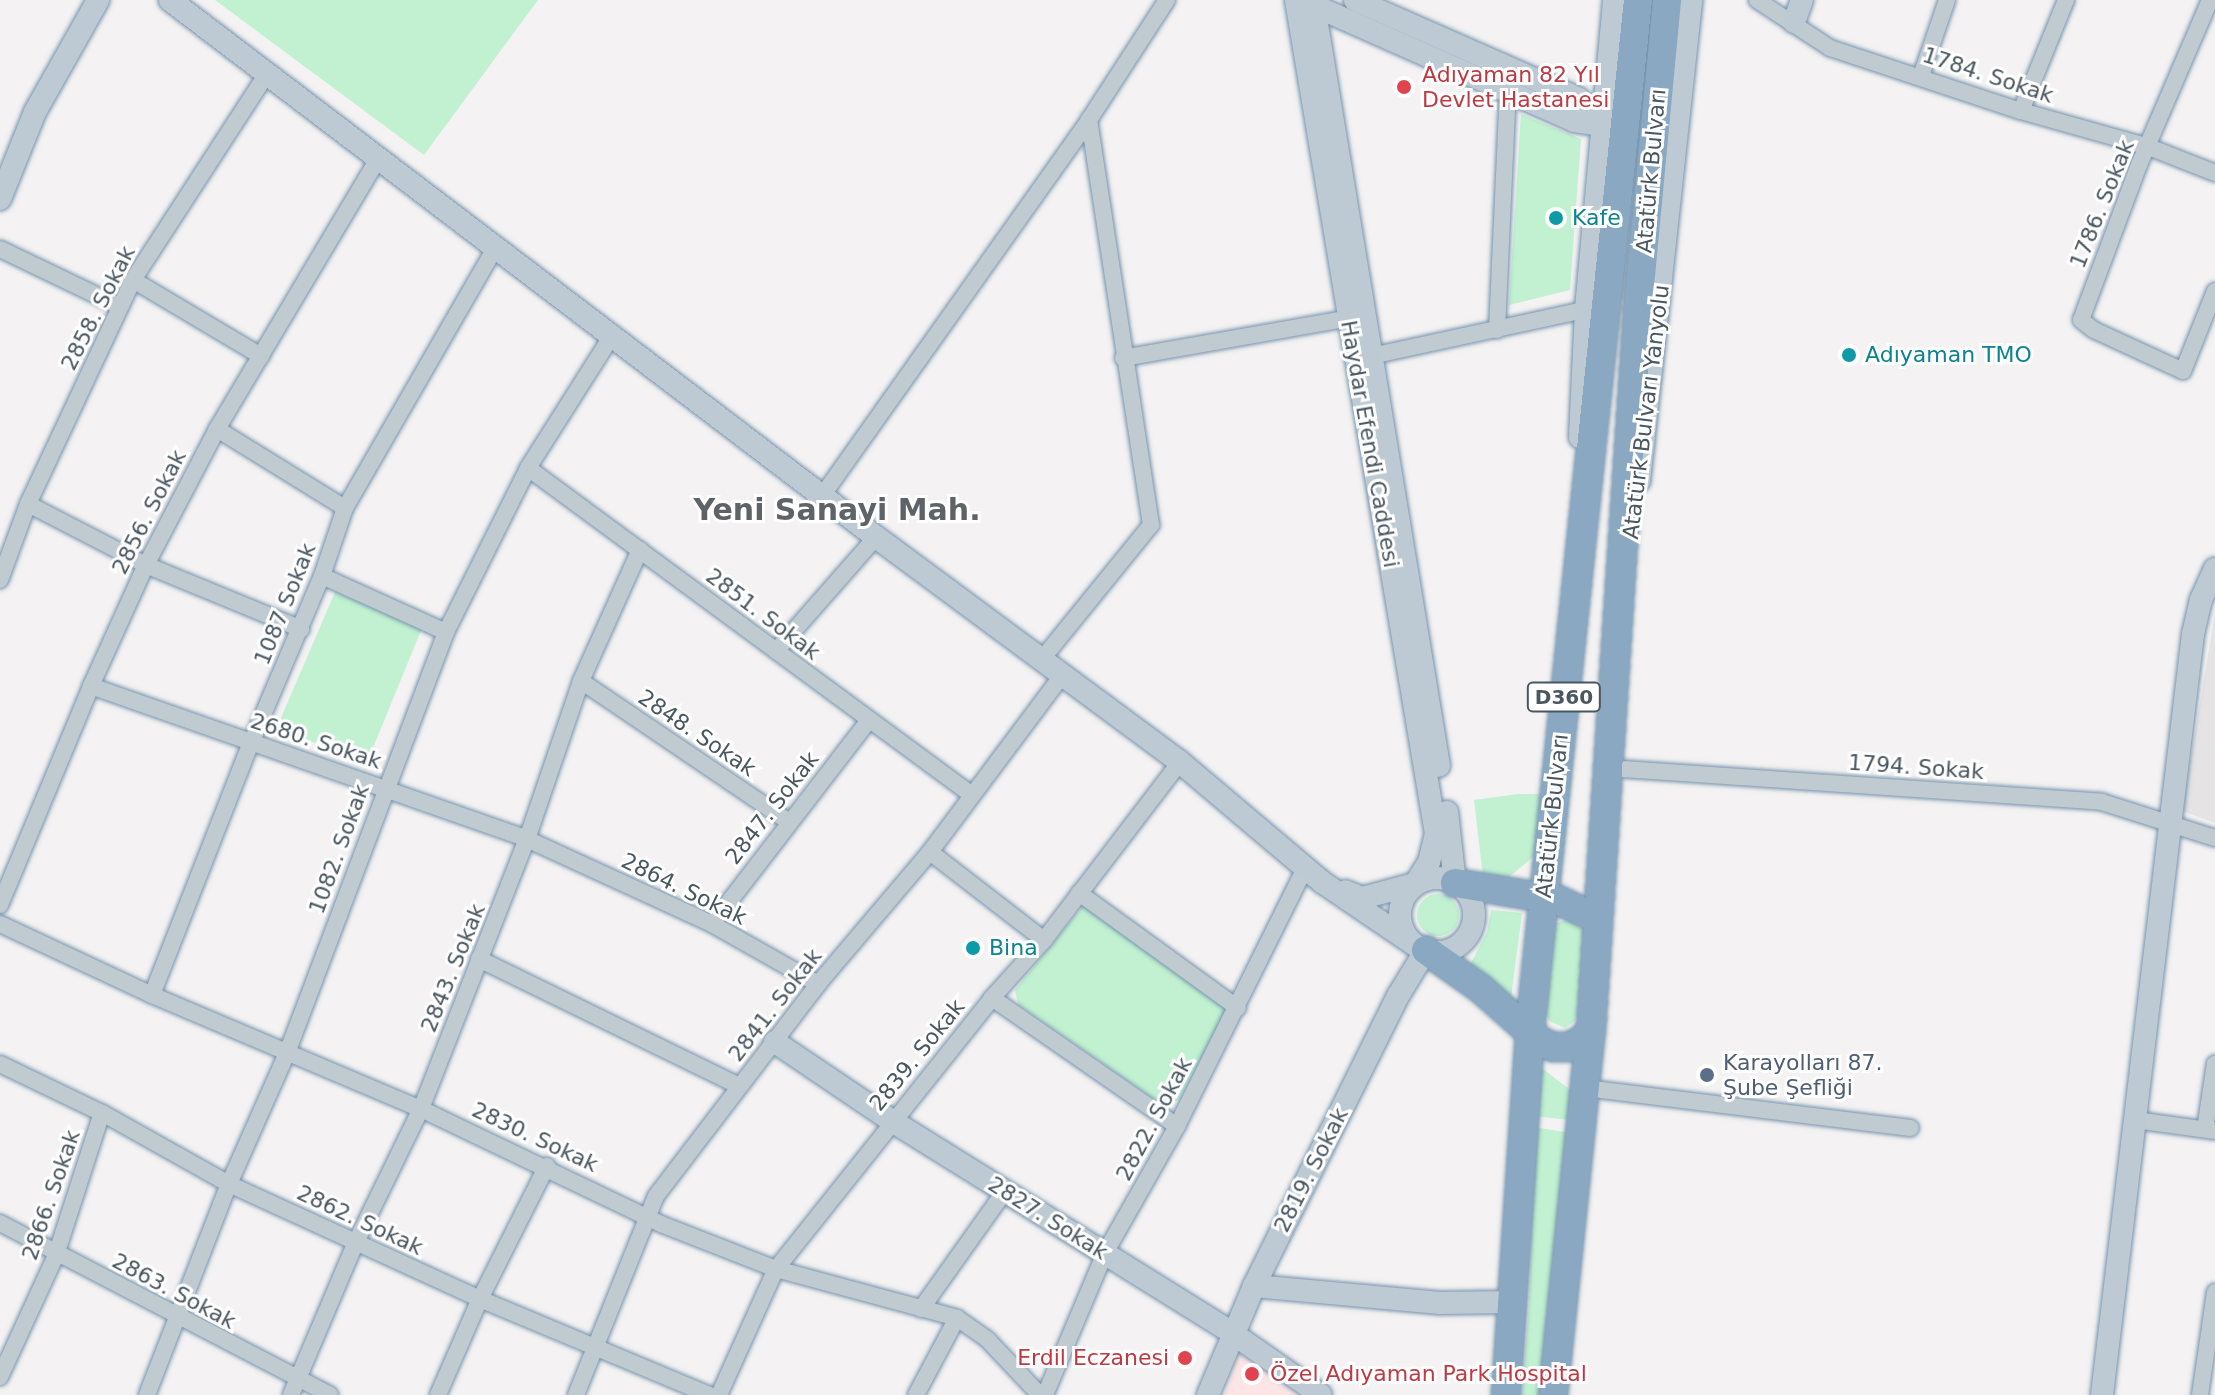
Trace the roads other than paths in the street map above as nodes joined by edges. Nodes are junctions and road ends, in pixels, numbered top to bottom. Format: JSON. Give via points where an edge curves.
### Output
{"nodes":[{"id":1,"x":98,"y":0,"type":"edge"},
{"id":2,"x":170,"y":0,"type":"edge"},
{"id":3,"x":1167,"y":0,"type":"edge"},
{"id":4,"x":1355,"y":0,"type":"edge"},
{"id":5,"x":1614,"y":0,"type":"edge"},
{"id":6,"x":1638,"y":0,"type":"edge"},
{"id":7,"x":1667,"y":0,"type":"edge"},
{"id":8,"x":1691,"y":0,"type":"edge"},
{"id":9,"x":1757,"y":0,"type":"edge"},
{"id":10,"x":1802,"y":0,"type":"edge"},
{"id":11,"x":1947,"y":0,"type":"edge"},
{"id":12,"x":2066,"y":0,"type":"edge"},
{"id":13,"x":2210,"y":0,"type":"edge"},
{"id":14,"x":1306,"y":2,"type":"edge"},
{"id":15,"x":1794,"y":22,"type":"junction"},
{"id":16,"x":267,"y":74,"type":"junction"},
{"id":17,"x":1921,"y":76,"type":"junction"},
{"id":18,"x":1508,"y":92,"type":"junction"},
{"id":19,"x":2021,"y":111,"type":"junction"},
{"id":20,"x":1089,"y":120,"type":"junction"},
{"id":21,"x":1603,"y":125,"type":"junction"},
{"id":22,"x":2149,"y":147,"type":"junction"},
{"id":23,"x":378,"y":159,"type":"junction"},
{"id":24,"x":2215,"y":173,"type":"edge"},
{"id":25,"x":0,"y":199,"type":"edge"},
{"id":26,"x":495,"y":248,"type":"junction"},
{"id":27,"x":0,"y":249,"type":"edge"},
{"id":28,"x":133,"y":280,"type":"junction"},
{"id":29,"x":2215,"y":291,"type":"edge"},
{"id":30,"x":119,"y":306,"type":"junction"},
{"id":31,"x":1596,"y":307,"type":"junction"},
{"id":32,"x":1349,"y":318,"type":"junction"},
{"id":33,"x":1497,"y":330,"type":"junction"},
{"id":34,"x":611,"y":337,"type":"junction"},
{"id":35,"x":261,"y":356,"type":"junction"},
{"id":36,"x":1365,"y":357,"type":"junction"},
{"id":37,"x":1123,"y":358,"type":"junction"},
{"id":38,"x":217,"y":429,"type":"junction"},
{"id":39,"x":528,"y":468,"type":"junction"},
{"id":40,"x":822,"y":496,"type":"junction"},
{"id":41,"x":28,"y":504,"type":"junction"},
{"id":42,"x":345,"y":508,"type":"junction"},
{"id":43,"x":876,"y":537,"type":"junction"},
{"id":44,"x":640,"y":550,"type":"junction"},
{"id":45,"x":146,"y":565,"type":"junction"},
{"id":46,"x":2215,"y":569,"type":"edge"},
{"id":47,"x":322,"y":576,"type":"junction"},
{"id":48,"x":0,"y":580,"type":"edge"},
{"id":49,"x":301,"y":629,"type":"junction"},
{"id":50,"x":446,"y":632,"type":"junction"},
{"id":51,"x":1618,"y":633,"type":"junction"},
{"id":52,"x":776,"y":651,"type":"junction"},
{"id":53,"x":1042,"y":659,"type":"junction"},
{"id":54,"x":1063,"y":674,"type":"junction"},
{"id":55,"x":581,"y":681,"type":"junction"},
{"id":56,"x":91,"y":686,"type":"junction"},
{"id":57,"x":869,"y":720,"type":"junction"},
{"id":58,"x":251,"y":743,"type":"junction"},
{"id":59,"x":1180,"y":762,"type":"junction"},
{"id":60,"x":1609,"y":768,"type":"junction"},
{"id":61,"x":385,"y":787,"type":"junction"},
{"id":62,"x":972,"y":795,"type":"junction"},
{"id":63,"x":788,"y":821,"type":"junction"},
{"id":64,"x":2170,"y":822,"type":"junction"},
{"id":65,"x":2215,"y":838,"type":"edge"},
{"id":66,"x":527,"y":839,"type":"junction"},
{"id":67,"x":930,"y":852,"type":"junction"},
{"id":68,"x":1314,"y":874,"type":"junction"},
{"id":69,"x":1455,"y":883,"type":"junction"},
{"id":70,"x":1415,"y":884,"type":"junction"},
{"id":71,"x":1079,"y":893,"type":"junction"},
{"id":72,"x":1543,"y":898,"type":"junction"},
{"id":73,"x":0,"y":905,"type":"edge"},
{"id":74,"x":1598,"y":919,"type":"junction"},
{"id":75,"x":0,"y":924,"type":"edge"},
{"id":76,"x":712,"y":924,"type":"junction"},
{"id":77,"x":1044,"y":940,"type":"junction"},
{"id":78,"x":1421,"y":948,"type":"junction"},
{"id":79,"x":479,"y":959,"type":"junction"},
{"id":80,"x":818,"y":984,"type":"junction"},
{"id":81,"x":152,"y":995,"type":"junction"},
{"id":82,"x":992,"y":998,"type":"junction"},
{"id":83,"x":1238,"y":1008,"type":"junction"},
{"id":84,"x":1591,"y":1030,"type":"junction"},
{"id":85,"x":1530,"y":1031,"type":"junction"},
{"id":86,"x":775,"y":1042,"type":"junction"},
{"id":87,"x":287,"y":1053,"type":"junction"},
{"id":88,"x":0,"y":1064,"type":"edge"},
{"id":89,"x":2215,"y":1064,"type":"edge"},
{"id":90,"x":739,"y":1086,"type":"junction"},
{"id":91,"x":1585,"y":1088,"type":"junction"},
{"id":92,"x":421,"y":1109,"type":"junction"},
{"id":93,"x":102,"y":1113,"type":"junction"},
{"id":94,"x":2135,"y":1120,"type":"junction"},
{"id":95,"x":892,"y":1121,"type":"junction"},
{"id":96,"x":1177,"y":1126,"type":"junction"},
{"id":97,"x":1911,"y":1128,"type":"dead end"},
{"id":98,"x":2210,"y":1130,"type":"edge"},
{"id":99,"x":547,"y":1166,"type":"junction"},
{"id":100,"x":229,"y":1184,"type":"junction"},
{"id":101,"x":1005,"y":1191,"type":"junction"},
{"id":102,"x":648,"y":1216,"type":"junction"},
{"id":103,"x":0,"y":1223,"type":"edge"},
{"id":104,"x":356,"y":1242,"type":"junction"},
{"id":105,"x":1105,"y":1253,"type":"junction"},
{"id":106,"x":56,"y":1255,"type":"junction"},
{"id":107,"x":776,"y":1269,"type":"junction"},
{"id":108,"x":1254,"y":1286,"type":"junction"},
{"id":109,"x":2215,"y":1292,"type":"edge"},
{"id":110,"x":480,"y":1299,"type":"junction"},
{"id":111,"x":1512,"y":1302,"type":"junction"},
{"id":112,"x":921,"y":1309,"type":"junction"},
{"id":113,"x":175,"y":1316,"type":"junction"},
{"id":114,"x":957,"y":1318,"type":"junction"},
{"id":115,"x":1232,"y":1333,"type":"junction"},
{"id":116,"x":596,"y":1347,"type":"junction"},
{"id":117,"x":0,"y":1377,"type":"edge"},
{"id":118,"x":294,"y":1388,"type":"edge"},
{"id":119,"x":2205,"y":1389,"type":"edge"},
{"id":120,"x":147,"y":1395,"type":"edge"},
{"id":121,"x":330,"y":1395,"type":"edge"},
{"id":122,"x":438,"y":1395,"type":"edge"},
{"id":123,"x":576,"y":1395,"type":"edge"},
{"id":124,"x":710,"y":1395,"type":"edge"},
{"id":125,"x":719,"y":1395,"type":"edge"},
{"id":126,"x":916,"y":1395,"type":"edge"},
{"id":127,"x":1042,"y":1395,"type":"edge"},
{"id":128,"x":1208,"y":1395,"type":"edge"},
{"id":129,"x":1321,"y":1395,"type":"edge"},
{"id":130,"x":1506,"y":1395,"type":"edge"},
{"id":131,"x":1553,"y":1395,"type":"edge"},
{"id":132,"x":2102,"y":1395,"type":"edge"}],
"edges":[{"from":1,"to":25,"type":"main road","via":[[35,112]]},
{"from":2,"to":16,"type":"main road"},
{"from":3,"to":20,"type":"street"},
{"from":4,"to":21,"type":"main road","via":[[1579,99]]},
{"from":5,"to":21,"type":"main road"},
{"from":6,"to":31,"type":"highway","name":"Atatürk Bulvarı","number":"D360"},
{"from":7,"to":51,"type":"highway","name":"Atatürk Bulvarı","number":"D360","via":[[1639,297]]},
{"from":8,"to":51,"type":"main road","name":"Atatürk Bulvarı Yanyolu","via":[[1648,417]]},
{"from":9,"to":15,"type":"street","name":"1784. Sokak"},
{"from":10,"to":15,"type":"main road"},
{"from":11,"to":17,"type":"street"},
{"from":12,"to":19,"type":"street"},
{"from":13,"to":22,"type":"street","name":"1786. Sokak"},
{"from":14,"to":18,"type":"main road"},
{"from":14,"to":32,"type":"main road","name":"Haydar Efendi Caddesi"},
{"from":14,"to":36,"type":"main road","name":"Haydar Efendi Caddesi"},
{"from":15,"to":17,"type":"street","name":"1784. Sokak","via":[[1830,48]]},
{"from":16,"to":23,"type":"main road"},
{"from":16,"to":28,"type":"street","name":"2858. Sokak"},
{"from":17,"to":19,"type":"street","name":"1784. Sokak"},
{"from":18,"to":21,"type":"main road","via":[[1574,121]]},
{"from":18,"to":33,"type":"street"},
{"from":19,"to":22,"type":"street","name":"1784. Sokak"},
{"from":20,"to":37,"type":"street"},
{"from":20,"to":40,"type":"street"},
{"from":21,"to":31,"type":"main road"},
{"from":22,"to":24,"type":"street","name":"1784. Sokak"},
{"from":22,"to":29,"type":"street","name":"1786. Sokak","via":[[2081,320],[2183,371]]},
{"from":23,"to":26,"type":"main road"},
{"from":23,"to":35,"type":"street","name":"2856. Sokak"},
{"from":26,"to":34,"type":"main road"},
{"from":26,"to":42,"type":"street","name":"1087 Sokak"},
{"from":27,"to":30,"type":"street"},
{"from":28,"to":30,"type":"street","name":"2858. Sokak"},
{"from":28,"to":35,"type":"street"},
{"from":30,"to":41,"type":"street","name":"2858. Sokak"},
{"from":31,"to":33,"type":"street"},
{"from":31,"to":72,"type":"highway","name":"Atatürk Bulvarı","number":"D360"},
{"from":32,"to":36,"type":"main road","name":"Haydar Efendi Caddesi"},
{"from":32,"to":37,"type":"street"},
{"from":33,"to":36,"type":"street"},
{"from":34,"to":39,"type":"street","name":"1082. Sokak"},
{"from":34,"to":40,"type":"main road"},
{"from":35,"to":38,"type":"street","name":"2856. Sokak"},
{"from":36,"to":69,"type":"main road","name":"Haydar Efendi Caddesi"},
{"from":36,"to":70,"type":"main road","name":"Haydar Efendi Caddesi","via":[[1436,834],[1429,862]]},
{"from":37,"to":53,"type":"street","via":[[1151,525]]},
{"from":38,"to":42,"type":"street"},
{"from":38,"to":45,"type":"street","name":"2856. Sokak"},
{"from":39,"to":44,"type":"street","name":"2851. Sokak"},
{"from":39,"to":50,"type":"street","name":"1082. Sokak"},
{"from":40,"to":43,"type":"main road"},
{"from":41,"to":45,"type":"street"},
{"from":41,"to":48,"type":"street","name":"2858. Sokak"},
{"from":42,"to":47,"type":"street","name":"1087 Sokak"},
{"from":43,"to":52,"type":"street"},
{"from":43,"to":53,"type":"main road"},
{"from":44,"to":52,"type":"street","name":"2851. Sokak"},
{"from":44,"to":55,"type":"street","name":"2843. Sokak"},
{"from":45,"to":49,"type":"street"},
{"from":45,"to":56,"type":"street","name":"2856. Sokak"},
{"from":46,"to":64,"type":"main road","via":[[2193,634]]},
{"from":47,"to":49,"type":"street","name":"1087 Sokak"},
{"from":47,"to":50,"type":"street"},
{"from":49,"to":58,"type":"street","name":"1087 Sokak"},
{"from":50,"to":61,"type":"street","name":"1082. Sokak"},
{"from":51,"to":60,"type":"highway","name":"Atatürk Bulvarı","number":"D360"},
{"from":52,"to":57,"type":"street","name":"2851. Sokak"},
{"from":53,"to":54,"type":"main road"},
{"from":54,"to":59,"type":"main road"},
{"from":54,"to":62,"type":"street","name":"2841. Sokak"},
{"from":55,"to":63,"type":"street","name":"2848. Sokak"},
{"from":55,"to":66,"type":"street","name":"2843. Sokak"},
{"from":56,"to":58,"type":"street","name":"2680. Sokak"},
{"from":56,"to":73,"type":"street","name":"2856. Sokak"},
{"from":57,"to":62,"type":"street","name":"2851. Sokak"},
{"from":57,"to":63,"type":"street","name":"2847. Sokak"},
{"from":58,"to":61,"type":"street","name":"2680. Sokak"},
{"from":58,"to":81,"type":"street","name":"1087 Sokak"},
{"from":59,"to":68,"type":"main road"},
{"from":59,"to":71,"type":"street","name":"2839. Sokak"},
{"from":60,"to":64,"type":"street","name":"1794. Sokak","via":[[2102,802]]},
{"from":60,"to":74,"type":"highway","name":"Atatürk Bulvarı","number":"D360"},
{"from":61,"to":66,"type":"street","name":"2680. Sokak"},
{"from":61,"to":87,"type":"street","name":"1082. Sokak"},
{"from":62,"to":67,"type":"street","name":"2841. Sokak"},
{"from":63,"to":76,"type":"street","name":"2847. Sokak"},
{"from":64,"to":65,"type":"street","name":"1794. Sokak"},
{"from":64,"to":94,"type":"main road"},
{"from":66,"to":76,"type":"street","name":"2864. Sokak"},
{"from":66,"to":79,"type":"street","name":"2843. Sokak"},
{"from":67,"to":77,"type":"street"},
{"from":67,"to":80,"type":"street","name":"2841. Sokak"},
{"from":68,"to":70,"type":"main road","via":[[1362,898]]},
{"from":68,"to":78,"type":"main road"},
{"from":68,"to":83,"type":"street","name":"2822. Sokak","via":[[1287,899]]},
{"from":69,"to":70,"type":"main road","via":[[1435,878]]},
{"from":69,"to":72,"type":"highway"},
{"from":69,"to":78,"type":"main road","via":[[1472,903],[1471,929],[1453,948]]},
{"from":70,"to":78,"type":"main road","via":[[1400,908],[1400,922]]},
{"from":71,"to":77,"type":"street","name":"2839. Sokak"},
{"from":71,"to":83,"type":"street"},
{"from":72,"to":74,"type":"highway","via":[[1572,904]]},
{"from":72,"to":85,"type":"highway","name":"Atatürk Bulvarı","number":"D360"},
{"from":74,"to":84,"type":"highway","name":"Atatürk Bulvarı","number":"D360"},
{"from":75,"to":81,"type":"street","name":"2830. Sokak"},
{"from":76,"to":80,"type":"street","name":"2864. Sokak"},
{"from":77,"to":82,"type":"street","name":"2839. Sokak"},
{"from":78,"to":85,"type":"highway"},
{"from":78,"to":108,"type":"main road","name":"2819. Sokak"},
{"from":79,"to":90,"type":"street"},
{"from":79,"to":92,"type":"street","name":"2843. Sokak"},
{"from":80,"to":86,"type":"street","name":"2841. Sokak"},
{"from":81,"to":87,"type":"street","name":"2830. Sokak"},
{"from":82,"to":95,"type":"street","name":"2839. Sokak"},
{"from":82,"to":96,"type":"street"},
{"from":83,"to":96,"type":"street","name":"2822. Sokak"},
{"from":84,"to":85,"type":"highway","via":[[1568,1047],[1553,1047]]},
{"from":84,"to":91,"type":"highway","name":"Atatürk Bulvarı","number":"D360"},
{"from":85,"to":111,"type":"highway","name":"Atatürk Bulvarı","number":"D360"},
{"from":86,"to":90,"type":"street","name":"2841. Sokak"},
{"from":86,"to":95,"type":"main road","name":"2827. Sokak"},
{"from":87,"to":92,"type":"street","name":"2830. Sokak"},
{"from":87,"to":100,"type":"street","name":"1082. Sokak"},
{"from":88,"to":93,"type":"street","name":"2862. Sokak"},
{"from":89,"to":98,"type":"street"},
{"from":90,"to":102,"type":"street","name":"2841. Sokak","via":[[656,1196]]},
{"from":91,"to":97,"type":"street"},
{"from":91,"to":131,"type":"highway","name":"Atatürk Bulvarı","number":"D360"},
{"from":92,"to":99,"type":"street","name":"2830. Sokak"},
{"from":92,"to":104,"type":"street","name":"2843. Sokak"},
{"from":93,"to":100,"type":"street","name":"2862. Sokak"},
{"from":93,"to":106,"type":"street","name":"2866. Sokak"},
{"from":94,"to":98,"type":"street"},
{"from":94,"to":132,"type":"main road"},
{"from":95,"to":101,"type":"main road","name":"2827. Sokak"},
{"from":95,"to":107,"type":"street","name":"2839. Sokak"},
{"from":96,"to":105,"type":"street","name":"2822. Sokak"},
{"from":99,"to":102,"type":"street","name":"2830. Sokak"},
{"from":99,"to":110,"type":"street"},
{"from":100,"to":104,"type":"street","name":"2862. Sokak"},
{"from":100,"to":113,"type":"street","name":"1082. Sokak"},
{"from":101,"to":105,"type":"main road","name":"2827. Sokak"},
{"from":101,"to":112,"type":"street"},
{"from":102,"to":107,"type":"street","name":"2830. Sokak"},
{"from":102,"to":116,"type":"street","name":"2841. Sokak"},
{"from":103,"to":106,"type":"street","name":"2863. Sokak"},
{"from":104,"to":110,"type":"street","name":"2862. Sokak"},
{"from":104,"to":118,"type":"street","name":"2843. Sokak"},
{"from":105,"to":115,"type":"main road","name":"2827. Sokak"},
{"from":105,"to":127,"type":"street","name":"2822. Sokak"},
{"from":106,"to":113,"type":"street","name":"2863. Sokak"},
{"from":106,"to":117,"type":"street","name":"2866. Sokak"},
{"from":107,"to":112,"type":"street","name":"2830. Sokak"},
{"from":107,"to":125,"type":"street","name":"2839. Sokak"},
{"from":108,"to":111,"type":"main road","via":[[1440,1303]]},
{"from":108,"to":115,"type":"main road","name":"2819. Sokak"},
{"from":109,"to":119,"type":"street"},
{"from":110,"to":116,"type":"street","name":"2862. Sokak"},
{"from":110,"to":122,"type":"street"},
{"from":111,"to":130,"type":"highway","name":"Atatürk Bulvarı","number":"D360"},
{"from":112,"to":114,"type":"street","name":"2830. Sokak"},
{"from":113,"to":118,"type":"street","name":"2863. Sokak"},
{"from":113,"to":120,"type":"street","name":"1082. Sokak"},
{"from":114,"to":126,"type":"street"},
{"from":114,"to":127,"type":"street","name":"2830. Sokak","via":[[987,1339]]},
{"from":115,"to":128,"type":"main road","name":"2819. Sokak"},
{"from":115,"to":129,"type":"main road","name":"2827. Sokak"},
{"from":116,"to":123,"type":"street","name":"2841. Sokak"},
{"from":116,"to":124,"type":"street","name":"2862. Sokak"},
{"from":118,"to":121,"type":"street","name":"2863. Sokak"}]}
